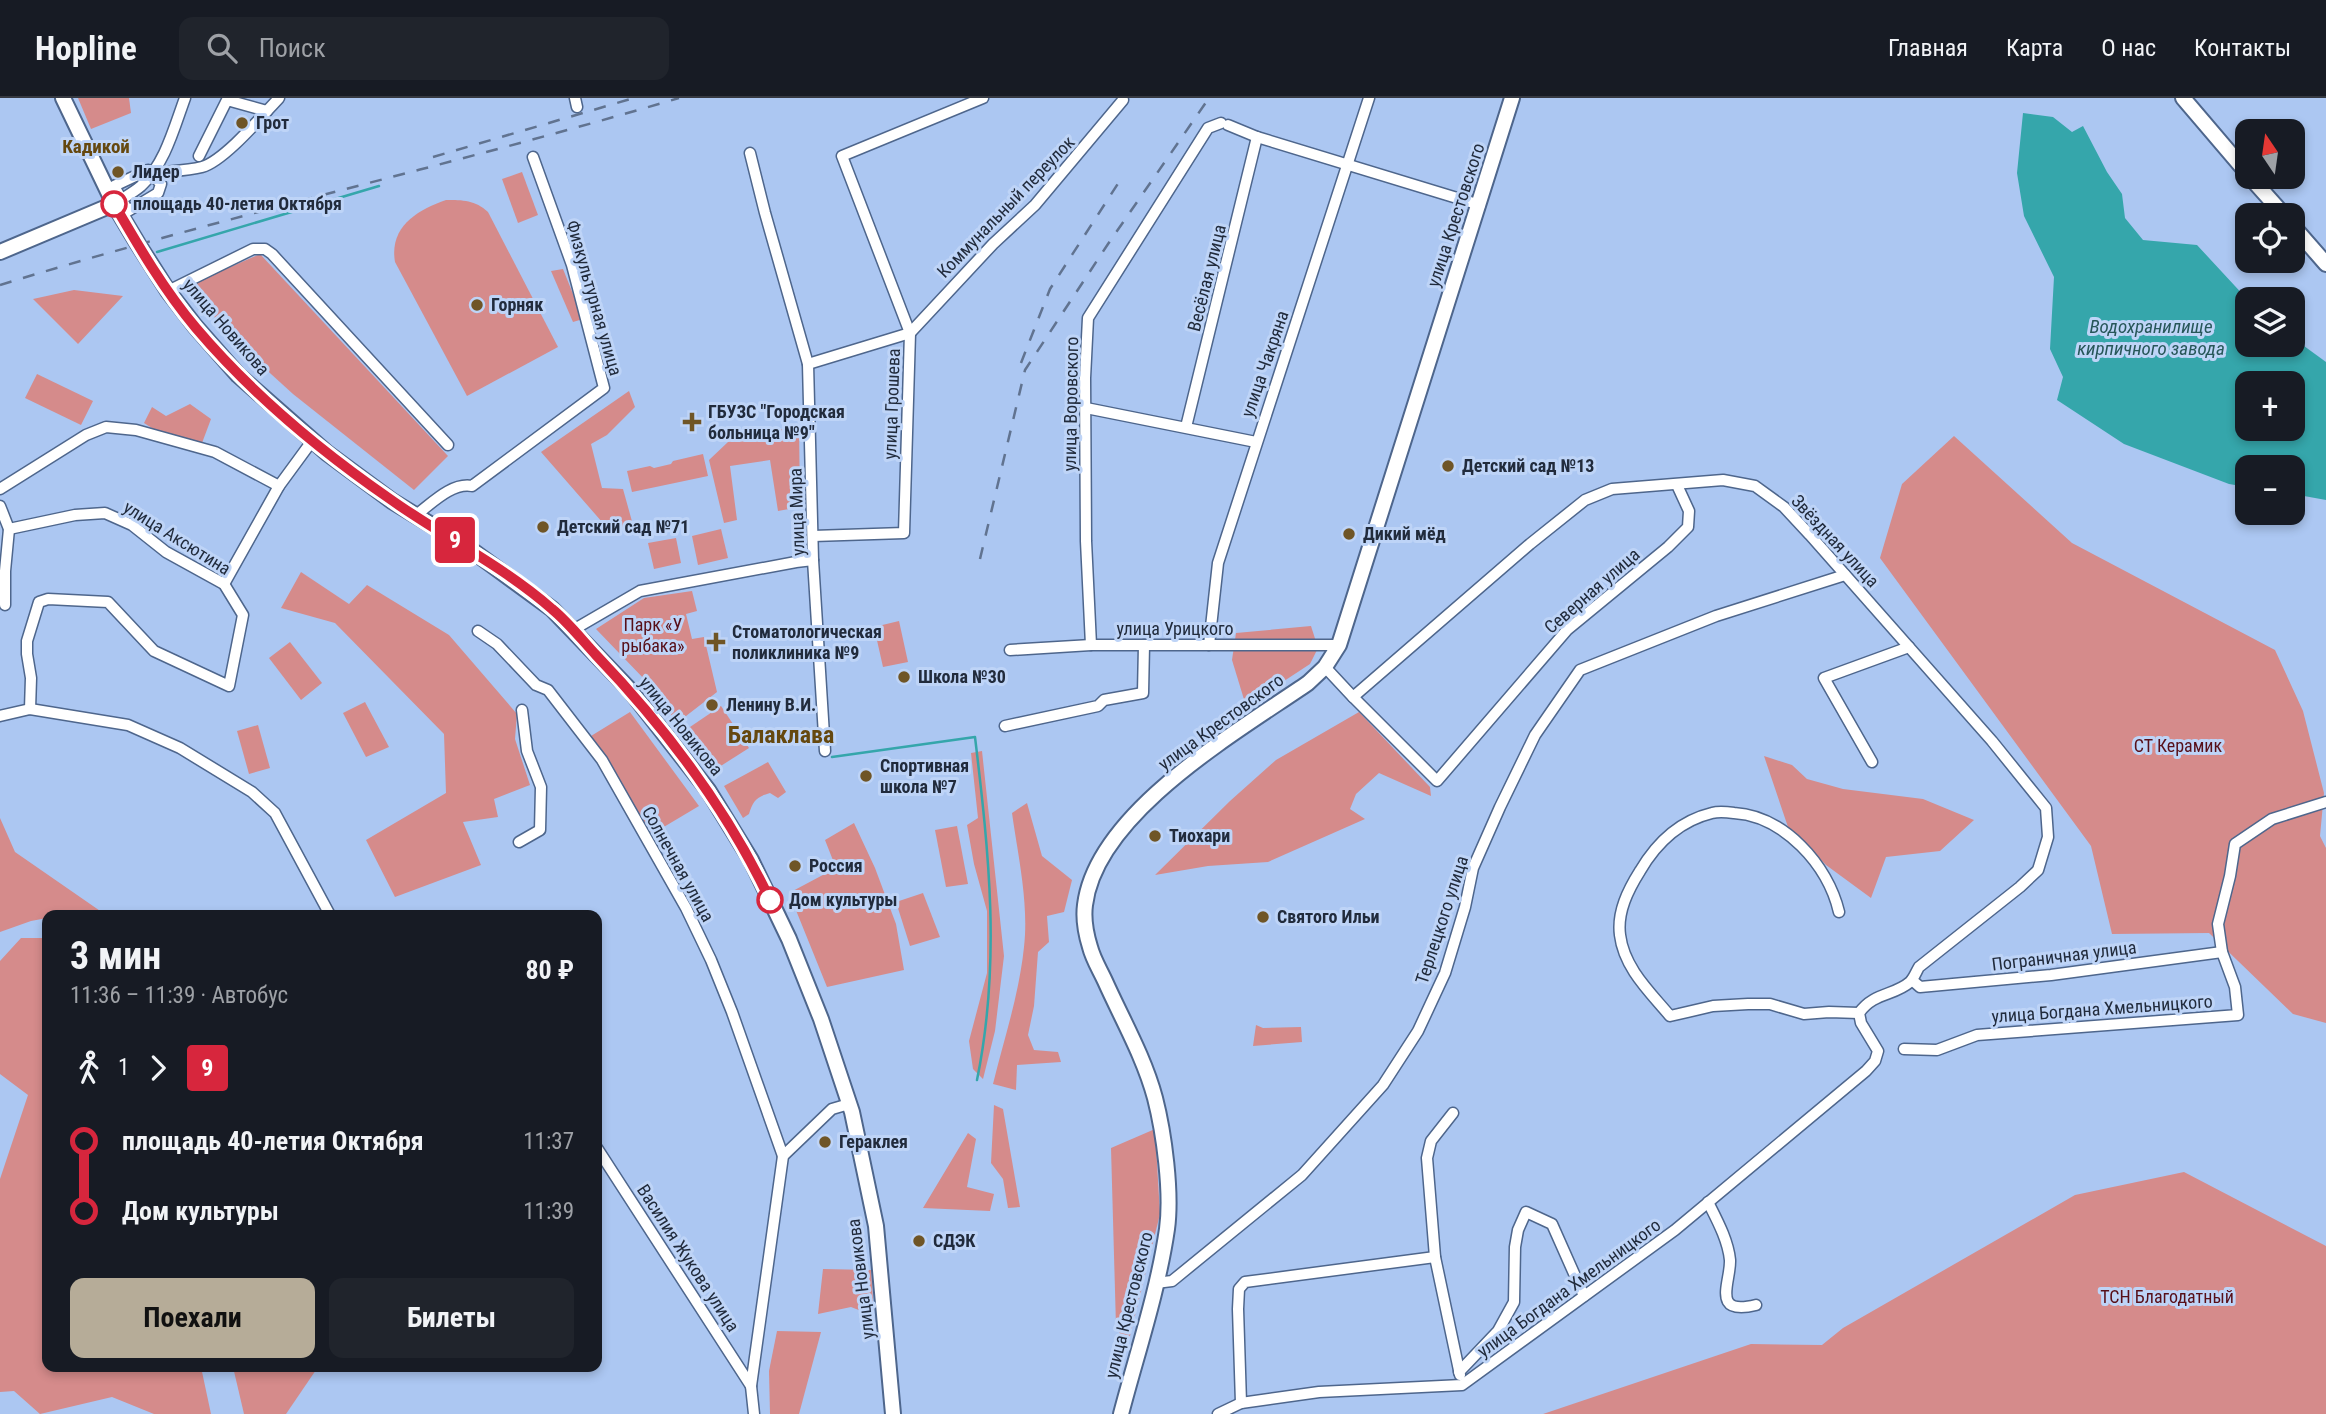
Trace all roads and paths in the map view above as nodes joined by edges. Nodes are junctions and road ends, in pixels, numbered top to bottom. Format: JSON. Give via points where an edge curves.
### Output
{"nodes":[{"id":1,"x":63,"y":98,"type":"edge"},
{"id":2,"x":185,"y":98,"type":"edge"},
{"id":3,"x":279,"y":98,"type":"edge"},
{"id":4,"x":983,"y":98,"type":"edge"},
{"id":5,"x":1368,"y":98,"type":"edge"},
{"id":6,"x":1512,"y":98,"type":"edge"},
{"id":7,"x":2183,"y":98,"type":"edge"},
{"id":8,"x":1123,"y":100,"type":"dead end"},
{"id":9,"x":267,"y":111,"type":"junction"},
{"id":10,"x":1257,"y":137,"type":"junction"},
{"id":11,"x":750,"y":153,"type":"dead end"},
{"id":12,"x":200,"y":156,"type":"dead end"},
{"id":13,"x":533,"y":157,"type":"dead end"},
{"id":14,"x":2235,"y":159,"type":"edge"},
{"id":15,"x":1349,"y":165,"type":"junction"},
{"id":16,"x":152,"y":173,"type":"junction"},
{"id":17,"x":2261,"y":189,"type":"edge"},
{"id":18,"x":118,"y":202,"type":"junction"},
{"id":19,"x":2273,"y":203,"type":"edge"},
{"id":20,"x":1480,"y":205,"type":"junction"},
{"id":21,"x":2305,"y":240,"type":"edge"},
{"id":22,"x":0,"y":252,"type":"edge"},
{"id":23,"x":2326,"y":264,"type":"edge"},
{"id":24,"x":168,"y":291,"type":"junction"},
{"id":25,"x":910,"y":333,"type":"junction"},
{"id":26,"x":808,"y":364,"type":"junction"},
{"id":27,"x":1086,"y":408,"type":"junction"},
{"id":28,"x":1186,"y":427,"type":"junction"},
{"id":29,"x":312,"y":441,"type":"junction"},
{"id":30,"x":1256,"y":442,"type":"junction"},
{"id":31,"x":448,"y":444,"type":"dead end"},
{"id":32,"x":1677,"y":485,"type":"junction"},
{"id":33,"x":279,"y":486,"type":"junction"},
{"id":34,"x":0,"y":489,"type":"edge"},
{"id":35,"x":0,"y":506,"type":"edge"},
{"id":36,"x":416,"y":515,"type":"junction"},
{"id":37,"x":9,"y":528,"type":"junction"},
{"id":38,"x":813,"y":536,"type":"junction"},
{"id":39,"x":813,"y":560,"type":"junction"},
{"id":40,"x":1845,"y":575,"type":"junction"},
{"id":41,"x":224,"y":584,"type":"junction"},
{"id":42,"x":5,"y":605,"type":"dead end"},
{"id":43,"x":573,"y":630,"type":"junction"},
{"id":44,"x":478,"y":631,"type":"dead end"},
{"id":45,"x":1091,"y":645,"type":"junction"},
{"id":46,"x":1144,"y":645,"type":"junction"},
{"id":47,"x":1209,"y":645,"type":"junction"},
{"id":48,"x":1339,"y":645,"type":"junction"},
{"id":49,"x":1909,"y":647,"type":"junction"},
{"id":50,"x":1010,"y":650,"type":"dead end"},
{"id":51,"x":1325,"y":667,"type":"junction"},
{"id":52,"x":1353,"y":697,"type":"junction"},
{"id":53,"x":30,"y":709,"type":"junction"},
{"id":54,"x":522,"y":710,"type":"dead end"},
{"id":55,"x":0,"y":716,"type":"edge"},
{"id":56,"x":1005,"y":726,"type":"dead end"},
{"id":57,"x":825,"y":751,"type":"dead end"},
{"id":58,"x":1872,"y":762,"type":"dead end"},
{"id":59,"x":2326,"y":802,"type":"edge"},
{"id":60,"x":519,"y":842,"type":"dead end"},
{"id":61,"x":327,"y":910,"type":"edge"},
{"id":62,"x":1839,"y":912,"type":"dead end"},
{"id":63,"x":2222,"y":953,"type":"junction"},
{"id":64,"x":1912,"y":980,"type":"junction"},
{"id":65,"x":1859,"y":1013,"type":"junction"},
{"id":66,"x":1904,"y":1049,"type":"dead end"},
{"id":67,"x":849,"y":1104,"type":"junction"},
{"id":68,"x":1453,"y":1113,"type":"dead end"},
{"id":69,"x":602,"y":1156,"type":"edge"},
{"id":70,"x":783,"y":1156,"type":"junction"},
{"id":71,"x":1708,"y":1202,"type":"junction"},
{"id":72,"x":1436,"y":1257,"type":"junction"},
{"id":73,"x":1156,"y":1283,"type":"junction"},
{"id":74,"x":1584,"y":1296,"type":"junction"},
{"id":75,"x":1756,"y":1305,"type":"dead end"},
{"id":76,"x":1459,"y":1372,"type":"junction"},
{"id":77,"x":1462,"y":1385,"type":"junction"},
{"id":78,"x":751,"y":1386,"type":"junction"},
{"id":79,"x":1241,"y":1403,"type":"junction"},
{"id":80,"x":754,"y":1414,"type":"edge"},
{"id":81,"x":893,"y":1414,"type":"edge"},
{"id":82,"x":1121,"y":1414,"type":"edge"},
{"id":83,"x":1218,"y":1414,"type":"edge"}],
"edges":[{"from":1,"to":18,"type":"main road","name":"улица Новикова"},
{"from":2,"to":16,"type":"street"},
{"from":3,"to":9,"type":"street"},
{"from":4,"to":25,"type":"street","name":"улица Грошева","via":[[842,156]]},
{"from":5,"to":15,"type":"street","name":"улица Чакряна"},
{"from":6,"to":20,"type":"main road","name":"улица Крестовского"},
{"from":7,"to":14,"type":"main road"},
{"from":8,"to":25,"type":"street","name":"Коммунальный переулок","via":[[1035,205]]},
{"from":9,"to":12,"type":"street","via":[[227,100]]},
{"from":9,"to":16,"type":"street","via":[[204,167]]},
{"from":10,"to":15,"type":"street"},
{"from":10,"to":27,"type":"street","name":"улица Воровского","via":[[1224,124],[1208,128],[1088,318]]},
{"from":10,"to":28,"type":"street","name":"Весёлая улица"},
{"from":11,"to":26,"type":"street","name":"улица Мира"},
{"from":13,"to":36,"type":"street","name":"Физкультурная улица","via":[[572,265],[604,388],[472,486],[464,484],[446,493]]},
{"from":15,"to":20,"type":"street"},
{"from":15,"to":30,"type":"street","name":"улица Чакряна"},
{"from":16,"to":18,"type":"street"},
{"from":16,"to":18,"type":"street","via":[[160,184],[158,193],[128,211]]},
{"from":17,"to":19,"type":"main road"},
{"from":18,"to":22,"type":"main road"},
{"from":18,"to":24,"type":"main road","name":"улица Новикова"},
{"from":20,"to":48,"type":"main road","name":"улица Крестовского"},
{"from":21,"to":23,"type":"main road"},
{"from":24,"to":29,"type":"main road","name":"улица Новикова","via":[[238,375]]},
{"from":24,"to":31,"type":"street","via":[[253,249],[265,249]]},
{"from":25,"to":26,"type":"street"},
{"from":25,"to":38,"type":"street","name":"улица Грошева","via":[[904,533]]},
{"from":26,"to":38,"type":"street","name":"улица Мира"},
{"from":27,"to":28,"type":"street"},
{"from":27,"to":45,"type":"street","name":"улица Воровского"},
{"from":28,"to":30,"type":"street"},
{"from":29,"to":33,"type":"street"},
{"from":29,"to":36,"type":"main road","name":"улица Новикова"},
{"from":30,"to":47,"type":"street","name":"улица Чакряна","via":[[1218,563]]},
{"from":32,"to":40,"type":"street","name":"Звёздная улица","via":[[1723,480],[1755,485],[1784,507]]},
{"from":32,"to":52,"type":"street","name":"Звёздная улица","via":[[1612,489],[1585,500]]},
{"from":32,"to":52,"type":"street","name":"Северная улица","via":[[1689,511],[1688,527],[1567,630],[1437,781]]},
{"from":33,"to":34,"type":"street","via":[[215,452],[136,430],[106,427]]},
{"from":33,"to":41,"type":"street"},
{"from":35,"to":37,"type":"street"},
{"from":36,"to":43,"type":"main road","name":"улица Новикова","via":[[543,601]]},
{"from":37,"to":41,"type":"street","name":"улица Аксютина","via":[[75,514],[105,513]]},
{"from":37,"to":42,"type":"street"},
{"from":38,"to":39,"type":"street","name":"улица Мира"},
{"from":39,"to":43,"type":"street","via":[[640,591]]},
{"from":39,"to":57,"type":"street","name":"улица Мира"},
{"from":40,"to":49,"type":"street","name":"Звёздная улица"},
{"from":40,"to":73,"type":"street","name":"Терлецкого улица","via":[[1716,616],[1580,670],[1535,735],[1500,807],[1473,868],[1445,973],[1418,1031],[1383,1084],[1302,1175],[1172,1281]]},
{"from":41,"to":53,"type":"street","name":"улица Аксютина","via":[[243,615],[229,686],[154,651],[108,602],[48,599],[39,602],[27,642]]},
{"from":43,"to":67,"type":"main road","name":"улица Новикова","via":[[629,689],[708,790],[751,860],[789,939]]},
{"from":44,"to":70,"type":"street","name":"Солнечная улица","via":[[536,685],[548,690],[608,772],[711,960]]},
{"from":45,"to":46,"type":"street","name":"улица Урицкого"},
{"from":45,"to":50,"type":"street","name":"улица Урицкого"},
{"from":46,"to":47,"type":"street","name":"улица Урицкого"},
{"from":46,"to":56,"type":"street","via":[[1143,693]]},
{"from":47,"to":48,"type":"street","name":"улица Урицкого"},
{"from":48,"to":51,"type":"main road","name":"улица Крестовского"},
{"from":49,"to":58,"type":"street","via":[[1824,678]]},
{"from":49,"to":64,"type":"street","name":"Звёздная улица","via":[[2046,808],[2048,837],[2038,870],[1919,967]]},
{"from":51,"to":52,"type":"street"},
{"from":51,"to":73,"type":"main road","name":"улица Крестовского","via":[[1182,771],[1120,831],[1102,858],[1085,904],[1090,949],[1136,1045],[1155,1098],[1168,1189],[1167,1228]]},
{"from":53,"to":55,"type":"street"},
{"from":53,"to":61,"type":"street","via":[[128,725],[180,748],[252,792],[275,813]]},
{"from":54,"to":60,"type":"street","via":[[527,751],[541,787],[540,830]]},
{"from":59,"to":63,"type":"street","name":"улица Богдана Хмельницкого","via":[[2273,819],[2235,844],[2218,924]]},
{"from":62,"to":65,"type":"street","via":[[1835,894],[1797,842],[1748,814],[1715,812],[1683,825],[1653,849],[1624,897],[1619,934],[1638,979],[1670,1016],[1748,1004],[1770,1004],[1804,1014]]},
{"from":63,"to":64,"type":"street","name":"Пограничная улица","via":[[2038,977],[1920,987]]},
{"from":63,"to":66,"type":"street","name":"улица Богдана Хмельницкого","via":[[2235,987],[2238,1014],[1977,1035],[1937,1050]]},
{"from":64,"to":65,"type":"street","via":[[1866,1004]]},
{"from":65,"to":71,"type":"street","name":"улица Богдана Хмельницкого","via":[[1878,1052],[1875,1061]]},
{"from":67,"to":70,"type":"street","via":[[832,1109]]},
{"from":67,"to":81,"type":"main road","name":"улица Новикова","via":[[876,1226]]},
{"from":68,"to":72,"type":"street","via":[[1431,1141],[1427,1158]]},
{"from":69,"to":78,"type":"street","name":"Василия Жукова улица"},
{"from":70,"to":78,"type":"street"},
{"from":71,"to":74,"type":"street","name":"улица Богдана Хмельницкого"},
{"from":71,"to":75,"type":"street","via":[[1730,1261],[1726,1297],[1742,1309]]},
{"from":72,"to":76,"type":"street"},
{"from":72,"to":79,"type":"street","via":[[1245,1282],[1239,1289],[1238,1308]]},
{"from":73,"to":82,"type":"main road","name":"улица Крестовского"},
{"from":74,"to":76,"type":"street","via":[[1552,1224],[1526,1212],[1515,1247],[1514,1302],[1497,1331]]},
{"from":74,"to":77,"type":"street","name":"улица Богдана Хмельницкого"},
{"from":76,"to":77,"type":"street"},
{"from":77,"to":79,"type":"street","via":[[1319,1392]]},
{"from":78,"to":80,"type":"street"},
{"from":79,"to":83,"type":"street"}]}
